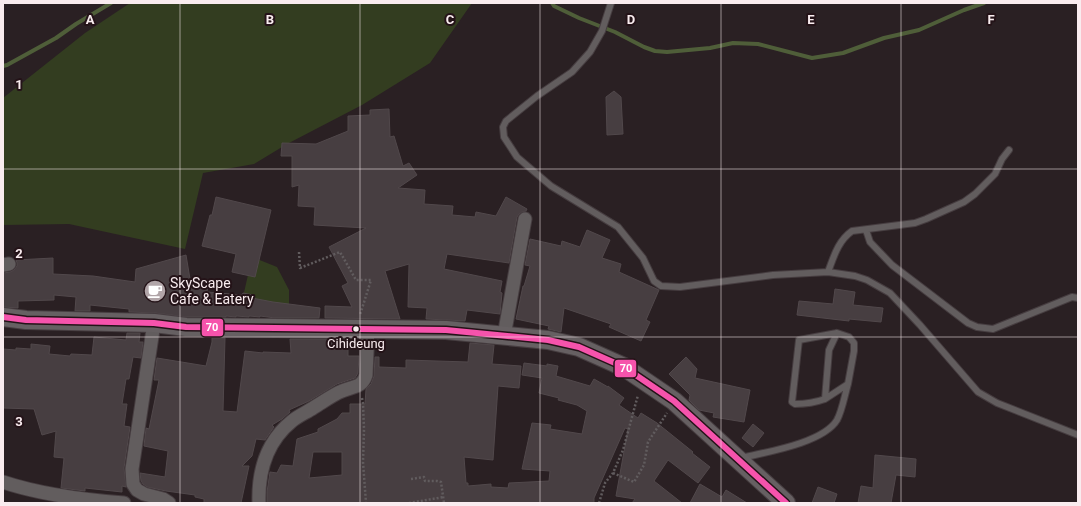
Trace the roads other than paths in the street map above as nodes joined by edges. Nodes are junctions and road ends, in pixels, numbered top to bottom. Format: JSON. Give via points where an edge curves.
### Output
{"nodes":[{"id":1,"x":611,"y":3,"type":"edge"},
{"id":2,"x":1009,"y":150,"type":"dead end"},
{"id":3,"x":525,"y":219,"type":"dead end"},
{"id":4,"x":866,"y":230,"type":"junction"},
{"id":5,"x":828,"y":272,"type":"junction"},
{"id":6,"x":1078,"y":298,"type":"edge"},
{"id":7,"x":3,"y":317,"type":"edge"},
{"id":8,"x":154,"y":323,"type":"junction"},
{"id":9,"x":361,"y":328,"type":"junction"},
{"id":10,"x":837,"y":333,"type":"junction"},
{"id":11,"x":504,"y":336,"type":"junction"},
{"id":12,"x":848,"y":384,"type":"junction"},
{"id":13,"x":824,"y":399,"type":"junction"},
{"id":14,"x":1078,"y":435,"type":"edge"},
{"id":15,"x":738,"y":459,"type":"junction"},
{"id":16,"x":3,"y":482,"type":"edge"},
{"id":17,"x":124,"y":503,"type":"edge"},
{"id":18,"x":169,"y":503,"type":"edge"},
{"id":19,"x":259,"y":503,"type":"edge"},
{"id":20,"x":786,"y":503,"type":"edge"}],
"edges":[{"from":1,"to":5,"type":"lane","via":[[602,31],[590,52],[572,72],[506,121],[503,127],[504,137],[517,157],[551,186],[618,227],[643,258],[654,282],[661,286],[680,287],[773,275]]},
{"from":2,"to":4,"type":"lane","via":[[995,174],[964,202],[926,219]]},
{"from":3,"to":11,"type":"street"},
{"from":4,"to":5,"type":"lane","via":[[852,231],[846,235]]},
{"from":4,"to":6,"type":"lane","via":[[870,242],[892,264],[968,323],[977,327],[993,329],[1072,298]]},
{"from":5,"to":14,"type":"lane","via":[[867,280],[890,293],[978,392],[997,403]]},
{"from":7,"to":8,"type":"main road","via":[[26,320]]},
{"from":8,"to":9,"type":"main road","via":[[186,327]]},
{"from":8,"to":18,"type":"street","via":[[132,477],[137,490]]},
{"from":9,"to":11,"type":"main road","via":[[446,330]]},
{"from":9,"to":19,"type":"street","via":[[366,375],[364,380],[360,385],[330,397],[292,420],[280,434],[268,450],[263,464]]},
{"from":10,"to":12,"type":"lane","via":[[850,337],[854,343]]},
{"from":10,"to":13,"type":"lane","via":[[829,350]]},
{"from":10,"to":13,"type":"lane","via":[[799,340],[792,402],[807,404]]},
{"from":11,"to":15,"type":"main road","via":[[580,346],[624,367],[674,401]]},
{"from":12,"to":13,"type":"lane"},
{"from":12,"to":15,"type":"lane","via":[[838,419],[828,429],[808,441],[793,446]]},
{"from":15,"to":20,"type":"main road"},
{"from":16,"to":17,"type":"street","via":[[60,496]]}]}
